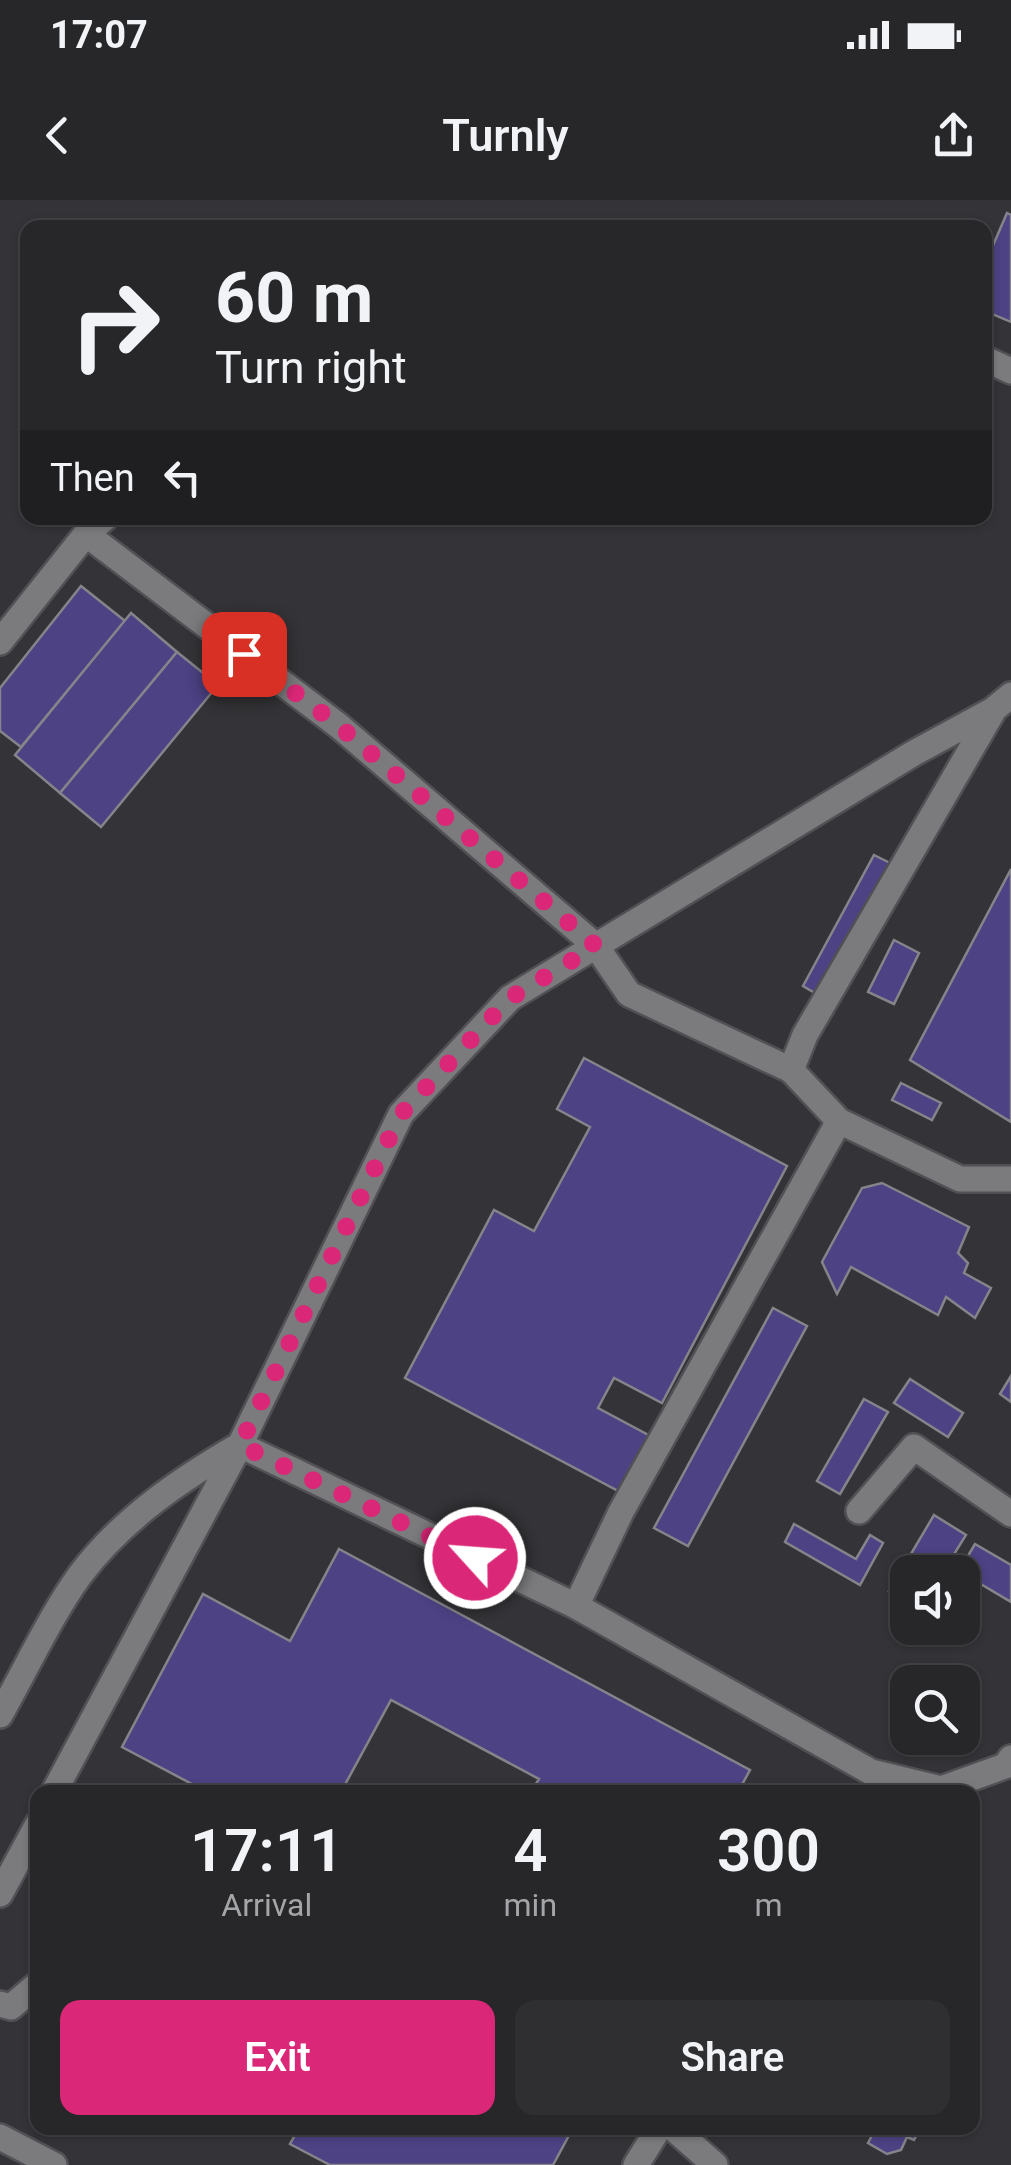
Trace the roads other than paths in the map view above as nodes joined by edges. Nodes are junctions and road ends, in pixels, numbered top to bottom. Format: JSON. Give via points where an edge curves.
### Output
{"nodes":[{"id":1,"x":96,"y":526,"type":"edge"},
{"id":2,"x":0,"y":642,"type":"edge"},
{"id":3,"x":1002,"y":702,"type":"edge"},
{"id":4,"x":596,"y":946,"type":"junction"},
{"id":5,"x":791,"y":1070,"type":"junction"},
{"id":6,"x":839,"y":1121,"type":"junction"},
{"id":7,"x":1011,"y":1179,"type":"edge"},
{"id":8,"x":240,"y":1445,"type":"junction"},
{"id":9,"x":859,"y":1511,"type":"dead end"},
{"id":10,"x":1011,"y":1514,"type":"edge"},
{"id":11,"x":576,"y":1606,"type":"junction"},
{"id":12,"x":0,"y":1714,"type":"edge"},
{"id":13,"x":1011,"y":1758,"type":"edge"},
{"id":14,"x":865,"y":1782,"type":"edge"},
{"id":15,"x":65,"y":1785,"type":"edge"},
{"id":16,"x":893,"y":1785,"type":"edge"},
{"id":17,"x":954,"y":1785,"type":"edge"},
{"id":18,"x":30,"y":1839,"type":"edge"},
{"id":19,"x":0,"y":1894,"type":"edge"},
{"id":20,"x":30,"y":1991,"type":"edge"},
{"id":21,"x":0,"y":2004,"type":"edge"},
{"id":22,"x":654,"y":2135,"type":"edge"},
{"id":23,"x":681,"y":2135,"type":"edge"},
{"id":24,"x":0,"y":2136,"type":"edge"},
{"id":25,"x":54,"y":2165,"type":"edge"},
{"id":26,"x":636,"y":2165,"type":"edge"},
{"id":27,"x":715,"y":2165,"type":"edge"}],
"edges":[{"from":1,"to":2,"type":"lane"},
{"from":1,"to":4,"type":"lane"},
{"from":3,"to":4,"type":"lane"},
{"from":3,"to":5,"type":"lane","via":[[804,1035]]},
{"from":4,"to":5,"type":"lane","via":[[629,994]]},
{"from":4,"to":8,"type":"lane","via":[[510,998],[401,1114]]},
{"from":5,"to":6,"type":"lane"},
{"from":6,"to":7,"type":"lane","via":[[960,1179]]},
{"from":6,"to":11,"type":"lane","via":[[621,1512]]},
{"from":8,"to":11,"type":"lane"},
{"from":8,"to":12,"type":"lane","via":[[165,1492],[104,1548],[80,1576]]},
{"from":8,"to":15,"type":"lane"},
{"from":9,"to":10,"type":"lane","via":[[914,1447]]},
{"from":11,"to":14,"type":"lane"},
{"from":13,"to":17,"type":"lane"},
{"from":14,"to":16,"type":"lane"},
{"from":18,"to":19,"type":"lane"},
{"from":20,"to":21,"type":"lane","via":[[11,2007]]},
{"from":22,"to":26,"type":"lane"},
{"from":23,"to":27,"type":"lane"},
{"from":24,"to":25,"type":"lane"}]}
